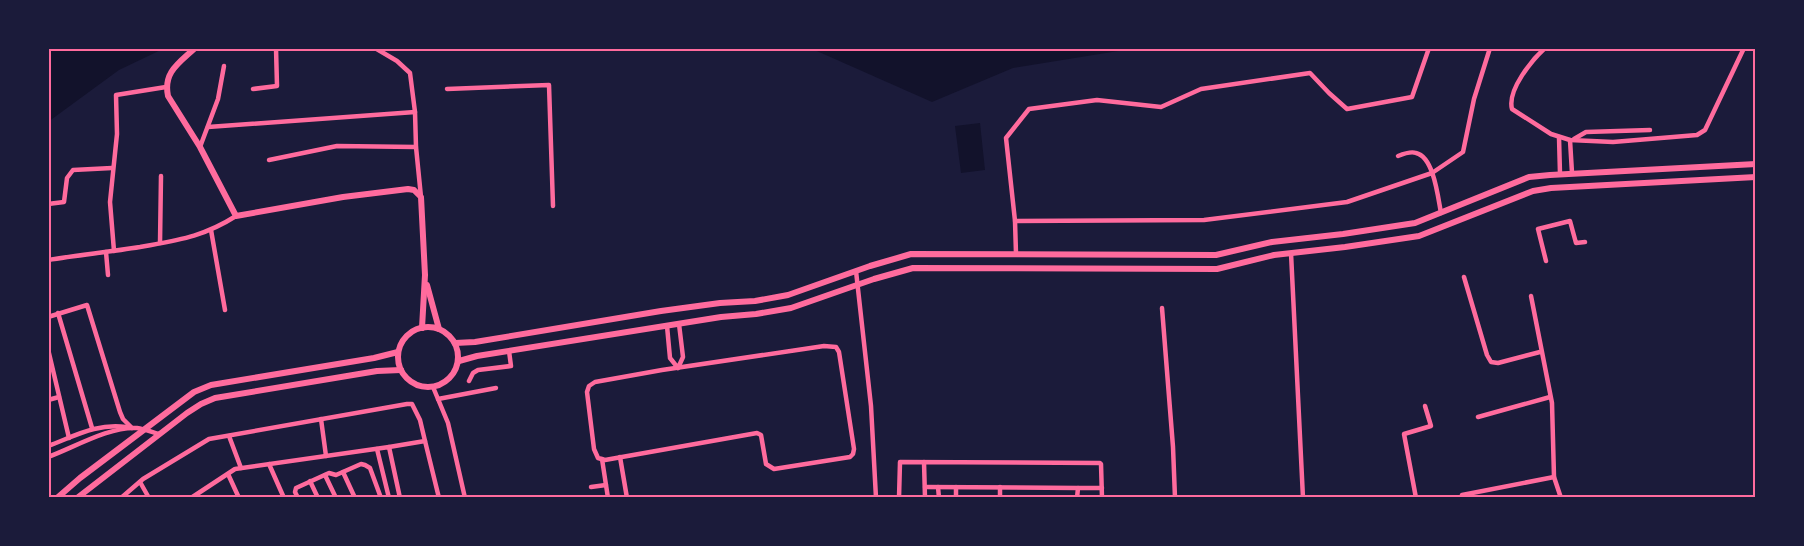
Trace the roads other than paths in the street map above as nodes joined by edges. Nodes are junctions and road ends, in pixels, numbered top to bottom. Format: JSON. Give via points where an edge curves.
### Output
{"nodes":[{"id":1,"x":195,"y":48,"type":"edge"},
{"id":2,"x":276,"y":48,"type":"edge"},
{"id":3,"x":375,"y":48,"type":"edge"},
{"id":4,"x":1429,"y":48,"type":"edge"},
{"id":5,"x":1490,"y":48,"type":"edge"},
{"id":6,"x":1545,"y":48,"type":"edge"},
{"id":7,"x":1744,"y":48,"type":"edge"},
{"id":8,"x":224,"y":66,"type":"dead end"},
{"id":9,"x":166,"y":87,"type":"junction"},
{"id":10,"x":253,"y":89,"type":"dead end"},
{"id":11,"x":447,"y":89,"type":"dead end"},
{"id":12,"x":415,"y":112,"type":"junction"},
{"id":13,"x":208,"y":127,"type":"junction"},
{"id":14,"x":1650,"y":130,"type":"dead end"},
{"id":15,"x":1559,"y":137,"type":"junction"},
{"id":16,"x":1572,"y":139,"type":"junction"},
{"id":17,"x":200,"y":147,"type":"junction"},
{"id":18,"x":416,"y":147,"type":"junction"},
{"id":19,"x":1398,"y":156,"type":"dead end"},
{"id":20,"x":269,"y":160,"type":"dead end"},
{"id":21,"x":1756,"y":164,"type":"edge"},
{"id":22,"x":112,"y":168,"type":"junction"},
{"id":23,"x":1432,"y":173,"type":"junction"},
{"id":24,"x":1560,"y":174,"type":"junction"},
{"id":25,"x":1572,"y":174,"type":"junction"},
{"id":26,"x":161,"y":176,"type":"dead end"},
{"id":27,"x":1756,"y":177,"type":"edge"},
{"id":28,"x":421,"y":197,"type":"junction"},
{"id":29,"x":48,"y":204,"type":"edge"},
{"id":30,"x":552,"y":206,"type":"dead end"},
{"id":31,"x":1441,"y":213,"type":"junction"},
{"id":32,"x":236,"y":216,"type":"junction"},
{"id":33,"x":1015,"y":221,"type":"junction"},
{"id":34,"x":211,"y":230,"type":"junction"},
{"id":35,"x":1586,"y":242,"type":"dead end"},
{"id":36,"x":160,"y":243,"type":"junction"},
{"id":37,"x":114,"y":251,"type":"junction"},
{"id":38,"x":1235,"y":251,"type":"junction"},
{"id":39,"x":106,"y":252,"type":"junction"},
{"id":40,"x":1291,"y":253,"type":"junction"},
{"id":41,"x":1016,"y":254,"type":"junction"},
{"id":42,"x":48,"y":260,"type":"edge"},
{"id":43,"x":1546,"y":261,"type":"dead end"},
{"id":44,"x":1239,"y":264,"type":"junction"},
{"id":45,"x":856,"y":271,"type":"junction"},
{"id":46,"x":108,"y":275,"type":"dead end"},
{"id":47,"x":425,"y":275,"type":"junction"},
{"id":48,"x":1464,"y":277,"type":"dead end"},
{"id":49,"x":858,"y":284,"type":"junction"},
{"id":50,"x":1531,"y":296,"type":"dead end"},
{"id":51,"x":1162,"y":308,"type":"dead end"},
{"id":52,"x":225,"y":310,"type":"dead end"},
{"id":53,"x":58,"y":313,"type":"junction"},
{"id":54,"x":48,"y":317,"type":"edge"},
{"id":55,"x":679,"y":324,"type":"junction"},
{"id":56,"x":667,"y":326,"type":"junction"},
{"id":57,"x":422,"y":328,"type":"junction"},
{"id":58,"x":439,"y":328,"type":"junction"},
{"id":59,"x":455,"y":343,"type":"junction"},
{"id":60,"x":48,"y":349,"type":"edge"},
{"id":61,"x":509,"y":351,"type":"junction"},
{"id":62,"x":398,"y":352,"type":"junction"},
{"id":63,"x":1540,"y":352,"type":"junction"},
{"id":64,"x":459,"y":361,"type":"junction"},
{"id":65,"x":678,"y":368,"type":"junction"},
{"id":66,"x":401,"y":370,"type":"junction"},
{"id":67,"x":469,"y":381,"type":"dead end"},
{"id":68,"x":433,"y":387,"type":"junction"},
{"id":69,"x":496,"y":388,"type":"dead end"},
{"id":70,"x":59,"y":397,"type":"junction"},
{"id":71,"x":1550,"y":397,"type":"junction"},
{"id":72,"x":438,"y":399,"type":"junction"},
{"id":73,"x":48,"y":400,"type":"edge"},
{"id":74,"x":1425,"y":406,"type":"dead end"},
{"id":75,"x":1478,"y":417,"type":"dead end"},
{"id":76,"x":321,"y":419,"type":"junction"},
{"id":77,"x":92,"y":428,"type":"junction"},
{"id":78,"x":132,"y":428,"type":"junction"},
{"id":79,"x":144,"y":429,"type":"junction"},
{"id":80,"x":160,"y":434,"type":"junction"},
{"id":81,"x":229,"y":436,"type":"junction"},
{"id":82,"x":69,"y":438,"type":"junction"},
{"id":83,"x":425,"y":441,"type":"junction"},
{"id":84,"x":48,"y":446,"type":"edge"},
{"id":85,"x":389,"y":447,"type":"junction"},
{"id":86,"x":377,"y":449,"type":"junction"},
{"id":87,"x":326,"y":456,"type":"junction"},
{"id":88,"x":48,"y":457,"type":"edge"},
{"id":89,"x":620,"y":457,"type":"junction"},
{"id":90,"x":602,"y":459,"type":"junction"},
{"id":91,"x":924,"y":462,"type":"junction"},
{"id":92,"x":269,"y":464,"type":"junction"},
{"id":93,"x":241,"y":468,"type":"junction"},
{"id":94,"x":343,"y":472,"type":"junction"},
{"id":95,"x":228,"y":474,"type":"junction"},
{"id":96,"x":325,"y":475,"type":"junction"},
{"id":97,"x":1554,"y":477,"type":"junction"},
{"id":98,"x":310,"y":481,"type":"junction"},
{"id":99,"x":140,"y":482,"type":"junction"},
{"id":100,"x":606,"y":485,"type":"junction"},
{"id":101,"x":591,"y":487,"type":"dead end"},
{"id":102,"x":925,"y":487,"type":"junction"},
{"id":103,"x":938,"y":487,"type":"junction"},
{"id":104,"x":956,"y":487,"type":"junction"},
{"id":105,"x":1000,"y":487,"type":"junction"},
{"id":106,"x":1078,"y":488,"type":"junction"},
{"id":107,"x":1102,"y":488,"type":"junction"},
{"id":108,"x":1462,"y":495,"type":"dead end"},
{"id":109,"x":57,"y":498,"type":"edge"},
{"id":110,"x":77,"y":498,"type":"edge"},
{"id":111,"x":121,"y":498,"type":"edge"},
{"id":112,"x":149,"y":498,"type":"edge"},
{"id":113,"x":191,"y":498,"type":"edge"},
{"id":114,"x":239,"y":498,"type":"edge"},
{"id":115,"x":284,"y":498,"type":"edge"},
{"id":116,"x":298,"y":498,"type":"edge"},
{"id":117,"x":318,"y":498,"type":"edge"},
{"id":118,"x":336,"y":498,"type":"edge"},
{"id":119,"x":355,"y":498,"type":"edge"},
{"id":120,"x":386,"y":498,"type":"edge"},
{"id":121,"x":400,"y":498,"type":"edge"},
{"id":122,"x":439,"y":498,"type":"edge"},
{"id":123,"x":465,"y":498,"type":"edge"},
{"id":124,"x":608,"y":498,"type":"edge"},
{"id":125,"x":627,"y":498,"type":"edge"},
{"id":126,"x":876,"y":498,"type":"edge"},
{"id":127,"x":899,"y":498,"type":"edge"},
{"id":128,"x":925,"y":498,"type":"edge"},
{"id":129,"x":939,"y":498,"type":"edge"},
{"id":130,"x":956,"y":498,"type":"edge"},
{"id":131,"x":1000,"y":498,"type":"edge"},
{"id":132,"x":1077,"y":498,"type":"edge"},
{"id":133,"x":1102,"y":498,"type":"edge"},
{"id":134,"x":1175,"y":498,"type":"edge"},
{"id":135,"x":1303,"y":498,"type":"edge"},
{"id":136,"x":1416,"y":498,"type":"edge"},
{"id":137,"x":1561,"y":498,"type":"edge"}],
"edges":[{"from":1,"to":9,"type":"street","via":[[168,75]]},
{"from":2,"to":10,"type":"street","via":[[277,86]]},
{"from":3,"to":12,"type":"street","via":[[410,73]]},
{"from":4,"to":33,"type":"street","via":[[1412,97],[1347,109],[1310,73],[1201,89],[1161,107],[1097,100],[1029,109],[1006,138]]},
{"from":5,"to":23,"type":"street","via":[[1463,152]]},
{"from":6,"to":15,"type":"street","via":[[1520,79],[1510,101],[1512,109]]},
{"from":7,"to":16,"type":"street","via":[[1705,130],[1697,135],[1613,142]]},
{"from":8,"to":13,"type":"street"},
{"from":9,"to":17,"type":"street"},
{"from":9,"to":22,"type":"street","via":[[116,95]]},
{"from":11,"to":30,"type":"street","via":[[549,85]]},
{"from":12,"to":13,"type":"street"},
{"from":12,"to":18,"type":"street"},
{"from":13,"to":17,"type":"street"},
{"from":14,"to":16,"type":"street","via":[[1586,132]]},
{"from":15,"to":16,"type":"street"},
{"from":15,"to":24,"type":"street"},
{"from":16,"to":25,"type":"street"},
{"from":17,"to":32,"type":"street"},
{"from":18,"to":20,"type":"street","via":[[337,146]]},
{"from":18,"to":28,"type":"street"},
{"from":19,"to":23,"type":"street","via":[[1414,152],[1422,155]]},
{"from":21,"to":25,"type":"street"},
{"from":22,"to":29,"type":"street","via":[[73,170],[66,178],[64,202]]},
{"from":22,"to":37,"type":"street"},
{"from":23,"to":31,"type":"street"},
{"from":23,"to":33,"type":"street","via":[[1347,202],[1204,220]]},
{"from":24,"to":25,"type":"street"},
{"from":24,"to":31,"type":"street","via":[[1529,177]]},
{"from":26,"to":36,"type":"street"},
{"from":27,"to":40,"type":"street","via":[[1533,190],[1419,236]]},
{"from":28,"to":32,"type":"street","via":[[408,189]]},
{"from":28,"to":47,"type":"street"},
{"from":31,"to":38,"type":"street","via":[[1415,223],[1272,242]]},
{"from":32,"to":34,"type":"street"},
{"from":33,"to":41,"type":"street"},
{"from":34,"to":36,"type":"street"},
{"from":34,"to":52,"type":"street"},
{"from":35,"to":43,"type":"street","via":[[1576,243],[1570,221],[1538,229]]},
{"from":36,"to":37,"type":"street"},
{"from":37,"to":39,"type":"street"},
{"from":38,"to":41,"type":"street","via":[[1216,255]]},
{"from":38,"to":44,"type":"street"},
{"from":39,"to":42,"type":"street"},
{"from":39,"to":46,"type":"street"},
{"from":40,"to":44,"type":"street"},
{"from":40,"to":135,"type":"street"},
{"from":41,"to":45,"type":"street","via":[[911,254]]},
{"from":44,"to":49,"type":"street","via":[[1217,269],[913,268]]},
{"from":45,"to":49,"type":"street"},
{"from":45,"to":59,"type":"street","via":[[788,295],[755,301]]},
{"from":47,"to":57,"type":"street"},
{"from":47,"to":58,"type":"street"},
{"from":48,"to":63,"type":"street","via":[[1491,362]]},
{"from":49,"to":55,"type":"street","via":[[791,308]]},
{"from":49,"to":126,"type":"street"},
{"from":50,"to":63,"type":"street"},
{"from":51,"to":134,"type":"street"},
{"from":53,"to":54,"type":"street"},
{"from":53,"to":77,"type":"street"},
{"from":53,"to":78,"type":"street","via":[[87,305],[120,412]]},
{"from":55,"to":56,"type":"street"},
{"from":55,"to":65,"type":"street","via":[[683,357]]},
{"from":56,"to":61,"type":"street"},
{"from":56,"to":65,"type":"street","via":[[670,358]]},
{"from":57,"to":58,"type":"street"},
{"from":57,"to":62,"type":"street","via":[[407,335]]},
{"from":58,"to":59,"type":"street"},
{"from":59,"to":64,"type":"street"},
{"from":60,"to":70,"type":"street"},
{"from":61,"to":64,"type":"street"},
{"from":61,"to":67,"type":"street","via":[[512,366],[478,370]]},
{"from":62,"to":66,"type":"street"},
{"from":62,"to":79,"type":"street","via":[[211,385],[194,392]]},
{"from":63,"to":71,"type":"street"},
{"from":64,"to":68,"type":"street","via":[[450,378]]},
{"from":65,"to":89,"type":"street","via":[[836,347],[853,454],[774,470],[766,464],[761,435],[757,433]]},
{"from":65,"to":90,"type":"street","via":[[589,386],[586,392],[594,449]]},
{"from":66,"to":68,"type":"street","via":[[415,384]]},
{"from":66,"to":80,"type":"street","via":[[215,398]]},
{"from":68,"to":72,"type":"street"},
{"from":69,"to":72,"type":"street"},
{"from":70,"to":73,"type":"street"},
{"from":70,"to":82,"type":"street"},
{"from":71,"to":75,"type":"street"},
{"from":71,"to":97,"type":"street"},
{"from":72,"to":123,"type":"street","via":[[448,423]]},
{"from":74,"to":136,"type":"street","via":[[1431,426],[1404,434]]},
{"from":76,"to":81,"type":"street"},
{"from":76,"to":83,"type":"street","via":[[412,405]]},
{"from":76,"to":87,"type":"street"},
{"from":77,"to":78,"type":"street"},
{"from":77,"to":82,"type":"street"},
{"from":78,"to":79,"type":"street"},
{"from":78,"to":88,"type":"street","via":[[99,435]]},
{"from":79,"to":80,"type":"street"},
{"from":79,"to":109,"type":"street"},
{"from":80,"to":110,"type":"street"},
{"from":81,"to":93,"type":"street"},
{"from":81,"to":99,"type":"street","via":[[209,439]]},
{"from":82,"to":84,"type":"street"},
{"from":83,"to":85,"type":"street"},
{"from":83,"to":122,"type":"street"},
{"from":85,"to":86,"type":"street"},
{"from":85,"to":121,"type":"street"},
{"from":86,"to":87,"type":"street"},
{"from":86,"to":120,"type":"street"},
{"from":87,"to":92,"type":"street"},
{"from":89,"to":90,"type":"street"},
{"from":89,"to":125,"type":"street"},
{"from":90,"to":100,"type":"street"},
{"from":91,"to":102,"type":"street"},
{"from":91,"to":107,"type":"street","via":[[1100,463]]},
{"from":91,"to":127,"type":"street","via":[[899,462]]},
{"from":92,"to":93,"type":"street"},
{"from":92,"to":115,"type":"street"},
{"from":93,"to":95,"type":"street"},
{"from":94,"to":96,"type":"street"},
{"from":94,"to":119,"type":"street"},
{"from":94,"to":120,"type":"street","via":[[361,464],[370,468]]},
{"from":95,"to":113,"type":"street"},
{"from":95,"to":114,"type":"street"},
{"from":96,"to":98,"type":"street"},
{"from":96,"to":118,"type":"street"},
{"from":97,"to":108,"type":"street"},
{"from":97,"to":137,"type":"street"},
{"from":98,"to":116,"type":"street","via":[[296,488]]},
{"from":98,"to":117,"type":"street"},
{"from":99,"to":111,"type":"street"},
{"from":99,"to":112,"type":"street"},
{"from":100,"to":101,"type":"street"},
{"from":100,"to":124,"type":"street"},
{"from":102,"to":103,"type":"street"},
{"from":102,"to":128,"type":"street"},
{"from":103,"to":104,"type":"street"},
{"from":103,"to":129,"type":"street"},
{"from":104,"to":105,"type":"street"},
{"from":104,"to":130,"type":"street"},
{"from":105,"to":106,"type":"street"},
{"from":105,"to":131,"type":"street"},
{"from":106,"to":107,"type":"street"},
{"from":106,"to":132,"type":"street"},
{"from":107,"to":133,"type":"street"}]}
